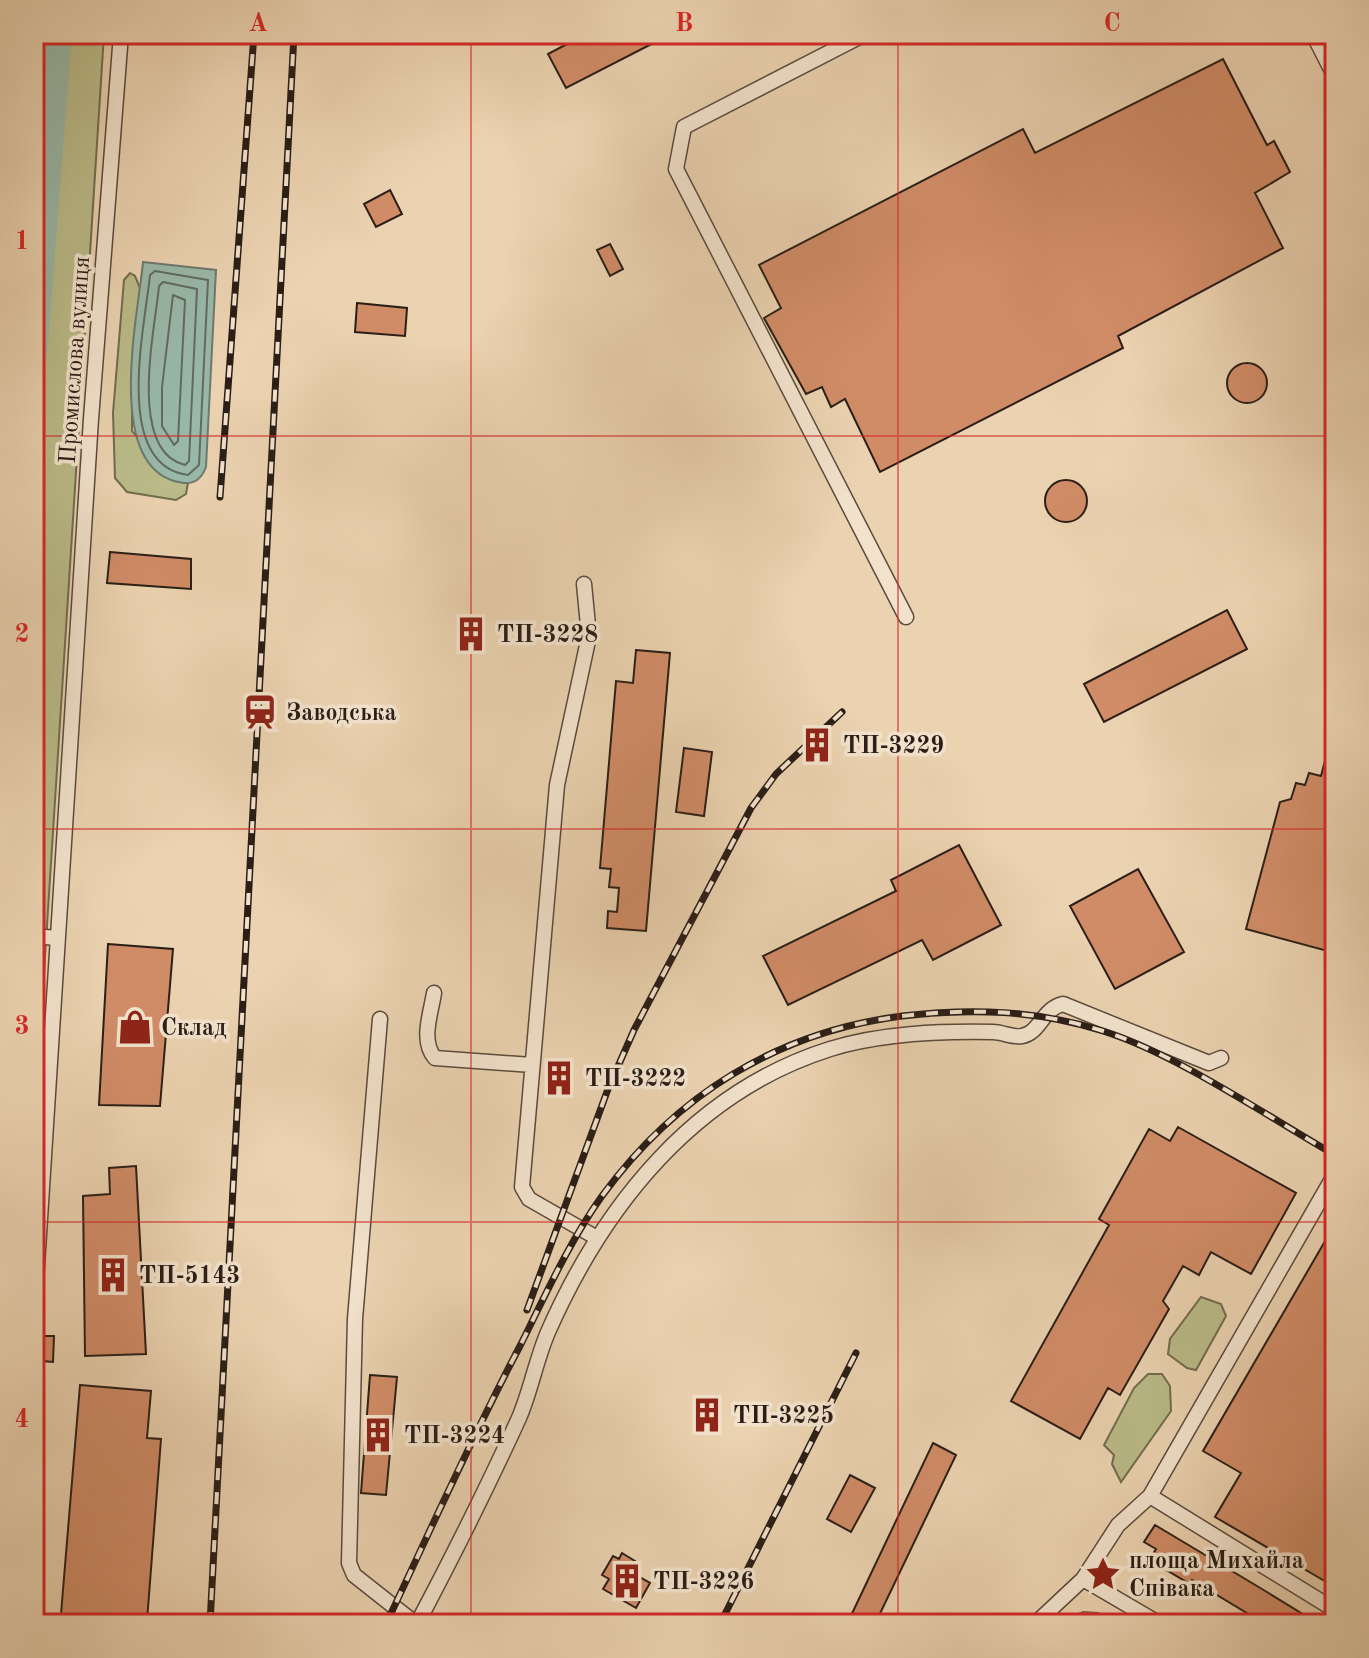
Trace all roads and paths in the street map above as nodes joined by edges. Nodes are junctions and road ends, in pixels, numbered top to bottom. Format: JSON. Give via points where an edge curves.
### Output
{"nodes":[{"id":1,"x":121,"y":34,"type":"edge"},
{"id":2,"x":865,"y":34,"type":"edge"},
{"id":3,"x":1313,"y":34,"type":"edge"},
{"id":4,"x":1335,"y":77,"type":"edge"},
{"id":5,"x":584,"y":584,"type":"dead end"},
{"id":6,"x":906,"y":617,"type":"dead end"},
{"id":7,"x":34,"y":936,"type":"edge"},
{"id":8,"x":57,"y":938,"type":"junction"},
{"id":9,"x":434,"y":993,"type":"dead end"},
{"id":10,"x":380,"y":1019,"type":"dead end"},
{"id":11,"x":1221,"y":1058,"type":"dead end"},
{"id":12,"x":532,"y":1065,"type":"junction"},
{"id":13,"x":1335,"y":1174,"type":"edge"},
{"id":14,"x":597,"y":1238,"type":"junction"},
{"id":15,"x":34,"y":1313,"type":"edge"},
{"id":16,"x":1150,"y":1496,"type":"junction"},
{"id":17,"x":1083,"y":1579,"type":"junction"},
{"id":18,"x":1335,"y":1610,"type":"edge"},
{"id":19,"x":416,"y":1624,"type":"edge"},
{"id":20,"x":1035,"y":1624,"type":"edge"},
{"id":21,"x":1160,"y":1624,"type":"edge"}],
"edges":[{"from":1,"to":8,"type":"street","name":"Промислова вулиця"},
{"from":2,"to":6,"type":"street","via":[[684,127],[676,169]]},
{"from":3,"to":4,"type":"street"},
{"from":5,"to":12,"type":"street","via":[[588,650],[559,766]]},
{"from":7,"to":8,"type":"street"},
{"from":8,"to":15,"type":"street","name":"Промислова вулиця"},
{"from":9,"to":12,"type":"street","via":[[427,1039],[435,1058]]},
{"from":10,"to":19,"type":"street","via":[[355,1319],[349,1563],[354,1575]]},
{"from":11,"to":14,"type":"street","via":[[1209,1063],[1063,1004],[1052,1007],[1021,1037],[996,1032],[895,1036],[831,1049],[750,1086],[664,1151]]},
{"from":12,"to":14,"type":"street","via":[[524,1194]]},
{"from":13,"to":16,"type":"street"},
{"from":14,"to":19,"type":"street","via":[[549,1330],[521,1413],[480,1504]]},
{"from":16,"to":17,"type":"street","via":[[1118,1525]]},
{"from":16,"to":18,"type":"street"},
{"from":17,"to":20,"type":"street"},
{"from":17,"to":21,"type":"street"}]}
